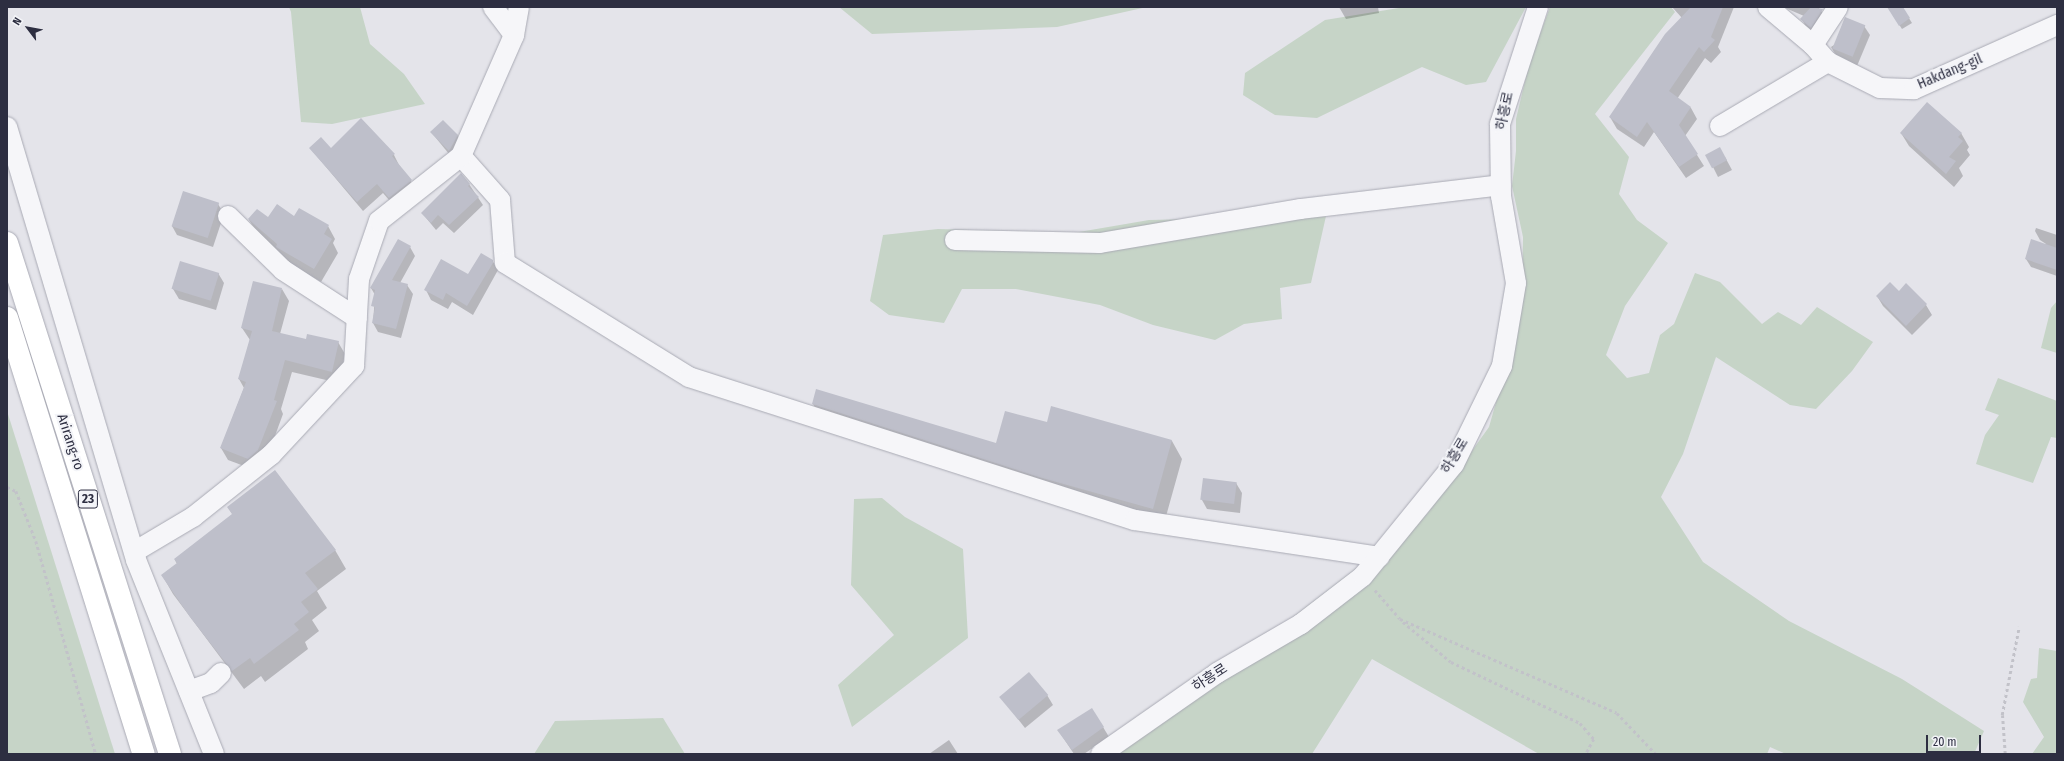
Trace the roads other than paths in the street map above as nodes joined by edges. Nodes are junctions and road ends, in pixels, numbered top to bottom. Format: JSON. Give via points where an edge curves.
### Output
{"nodes":[{"id":1,"x":493,"y":7,"type":"edge"},
{"id":2,"x":519,"y":7,"type":"edge"},
{"id":3,"x":1538,"y":7,"type":"edge"},
{"id":4,"x":1768,"y":7,"type":"edge"},
{"id":5,"x":1838,"y":7,"type":"edge"},
{"id":6,"x":2057,"y":25,"type":"edge"},
{"id":7,"x":514,"y":35,"type":"junction"},
{"id":8,"x":1813,"y":45,"type":"junction"},
{"id":9,"x":1828,"y":62,"type":"junction"},
{"id":10,"x":1720,"y":126,"type":"dead end"},
{"id":11,"x":7,"y":127,"type":"edge"},
{"id":12,"x":460,"y":156,"type":"junction"},
{"id":13,"x":1501,"y":185,"type":"junction"},
{"id":14,"x":228,"y":216,"type":"dead end"},
{"id":15,"x":955,"y":240,"type":"dead end"},
{"id":16,"x":7,"y":243,"type":"edge"},
{"id":17,"x":7,"y":318,"type":"edge"},
{"id":18,"x":357,"y":318,"type":"junction"},
{"id":19,"x":134,"y":552,"type":"junction"},
{"id":20,"x":1379,"y":557,"type":"junction"},
{"id":21,"x":221,"y":673,"type":"dead end"},
{"id":22,"x":189,"y":691,"type":"junction"},
{"id":23,"x":144,"y":754,"type":"edge"},
{"id":24,"x":170,"y":754,"type":"edge"},
{"id":25,"x":214,"y":754,"type":"edge"},
{"id":26,"x":1101,"y":754,"type":"edge"}],
"edges":[{"from":1,"to":7,"type":"street"},
{"from":2,"to":7,"type":"street"},
{"from":3,"to":13,"type":"street","name":"하흥로","via":[[1500,124]]},
{"from":4,"to":8,"type":"street","name":"Hakdang-gil"},
{"from":5,"to":8,"type":"street"},
{"from":6,"to":9,"type":"street","name":"Hakdang-gil","via":[[1914,88],[1880,88]]},
{"from":7,"to":12,"type":"street"},
{"from":8,"to":9,"type":"street","name":"Hakdang-gil"},
{"from":9,"to":10,"type":"street"},
{"from":11,"to":19,"type":"street"},
{"from":12,"to":18,"type":"street","via":[[379,222],[359,279]]},
{"from":12,"to":20,"type":"street","via":[[500,200],[505,263],[689,377],[1135,520]]},
{"from":13,"to":15,"type":"street","via":[[1300,209],[1100,244]]},
{"from":13,"to":20,"type":"street","name":"하흥로","via":[[1516,283],[1502,366],[1454,464]]},
{"from":14,"to":18,"type":"street","via":[[283,270]]},
{"from":16,"to":24,"type":"highway","name":"Arirang-ro","number":"23"},
{"from":17,"to":23,"type":"highway","name":"Arirang-ro","number":"23"},
{"from":18,"to":19,"type":"street","via":[[354,366],[271,455],[193,517]]},
{"from":19,"to":22,"type":"street"},
{"from":20,"to":26,"type":"street","name":"하흥로","via":[[1363,576],[1301,624],[1217,673]]},
{"from":21,"to":22,"type":"street","via":[[211,682]]},
{"from":22,"to":25,"type":"street"}]}
